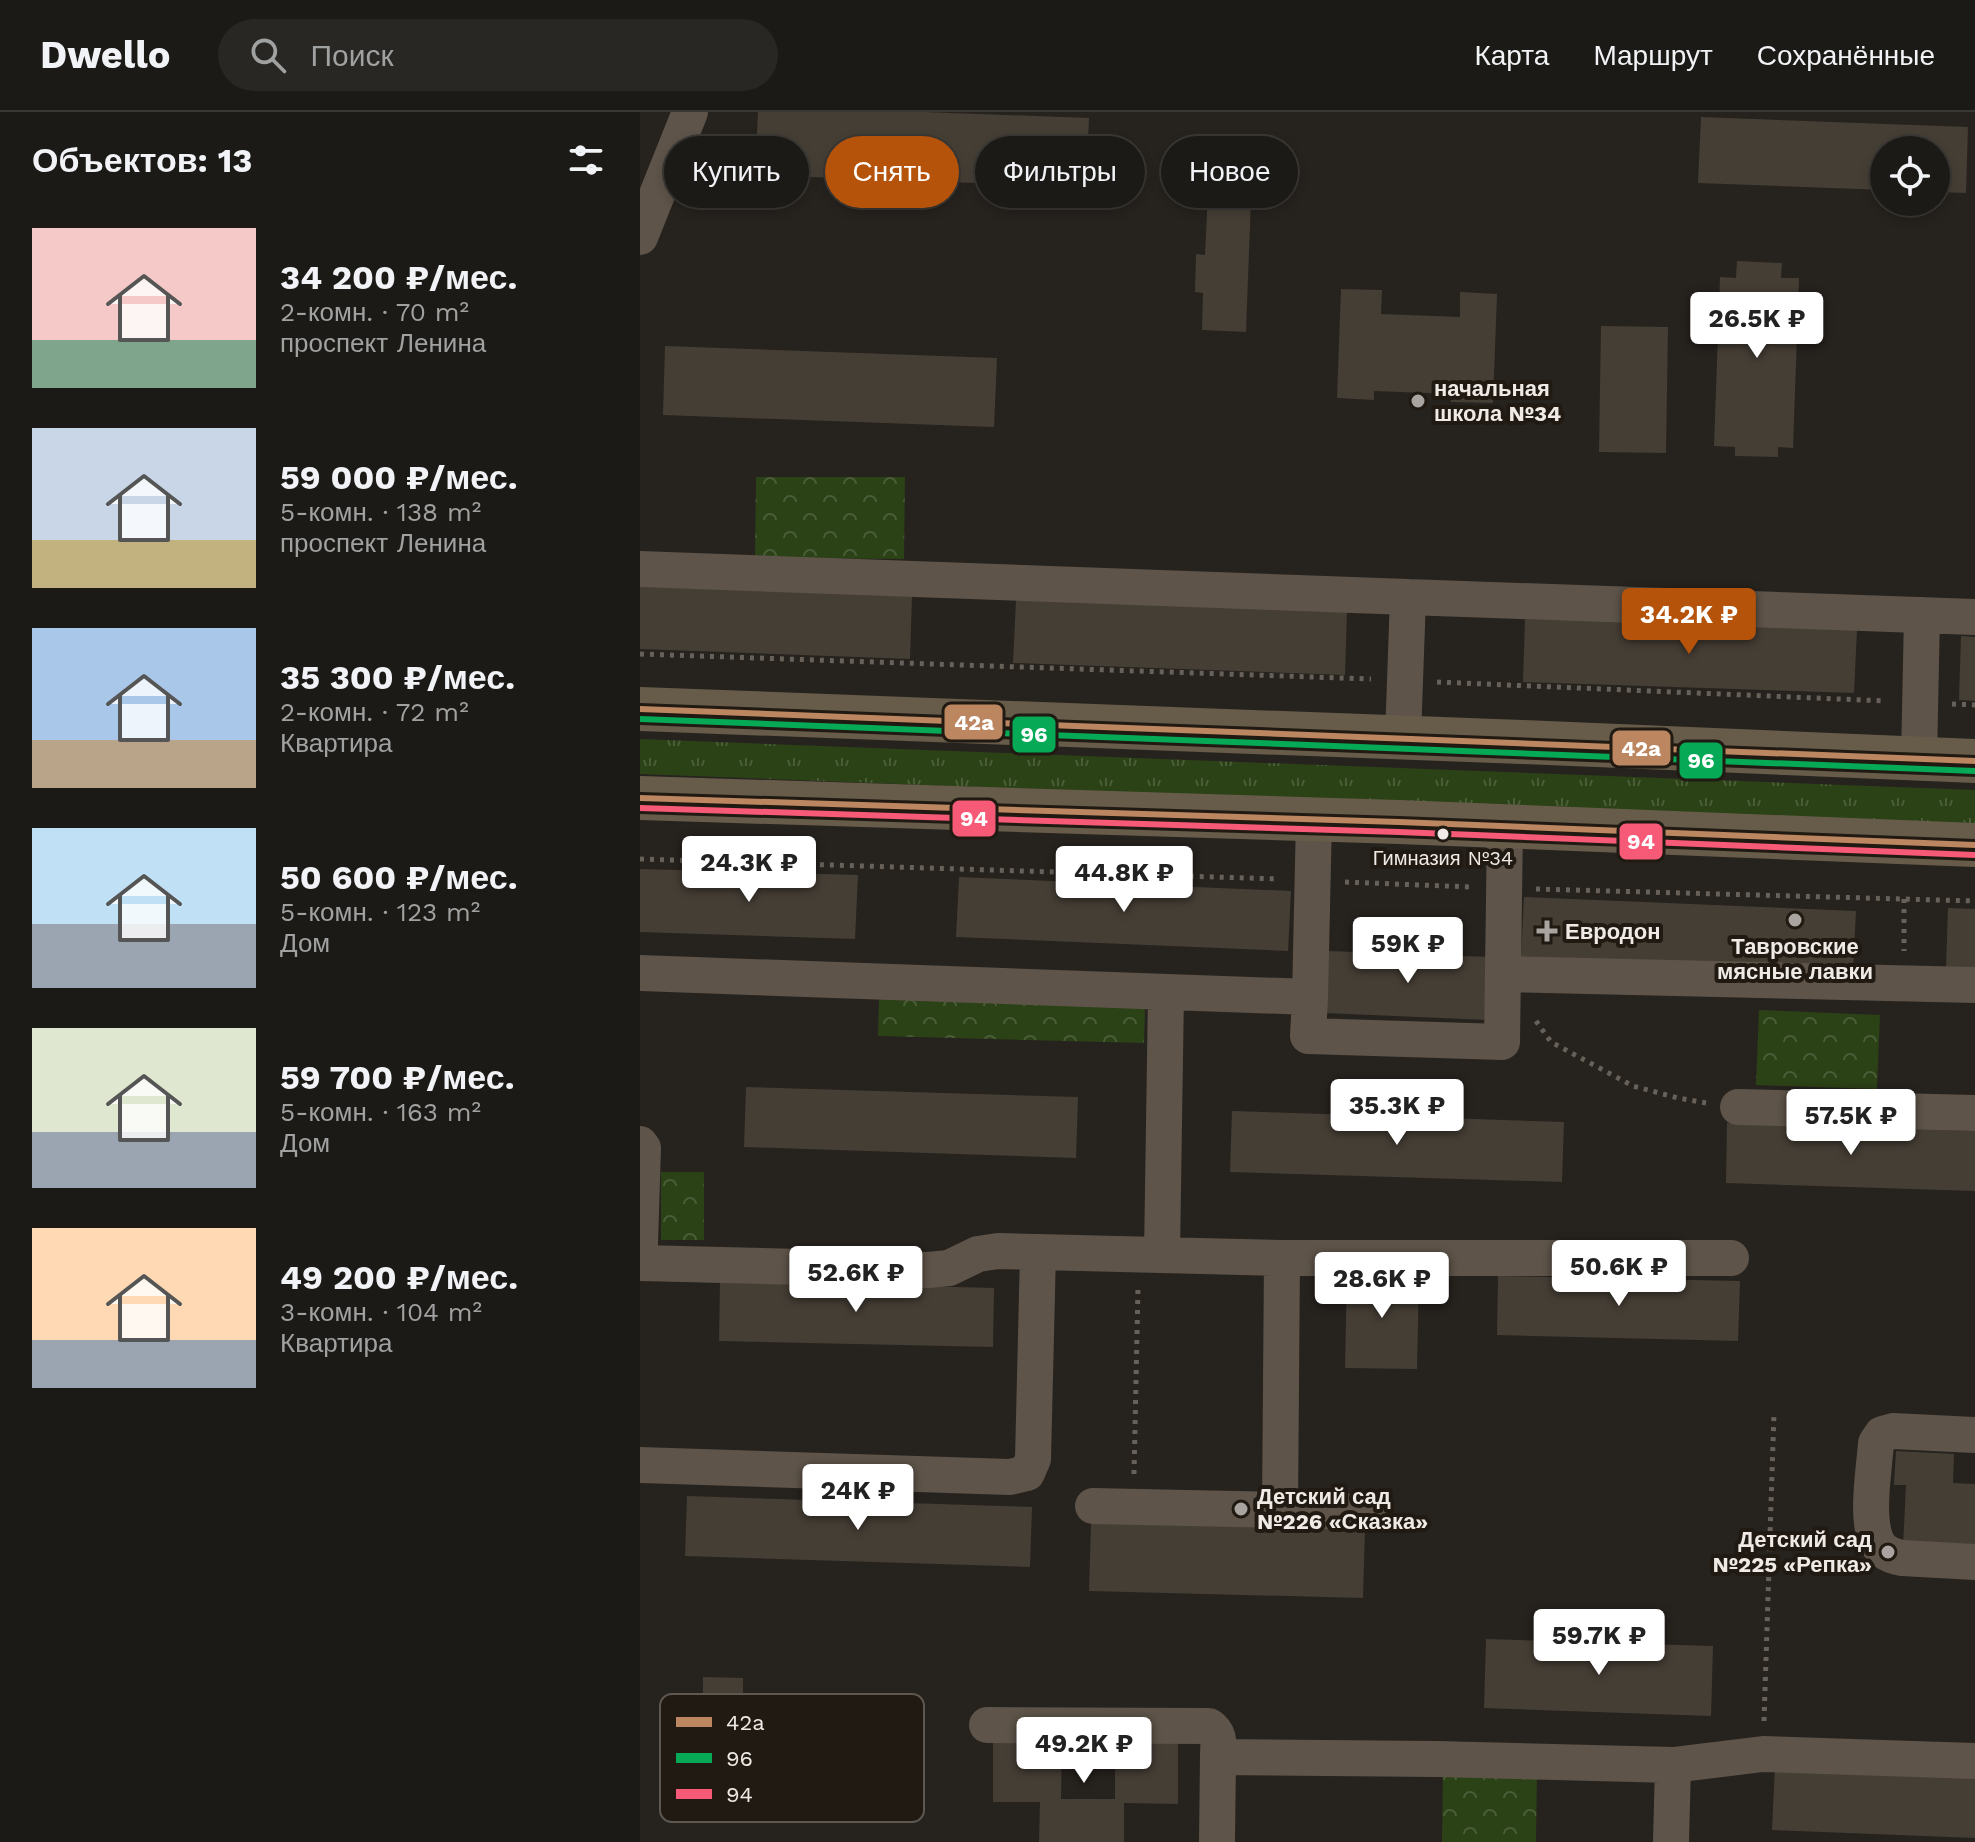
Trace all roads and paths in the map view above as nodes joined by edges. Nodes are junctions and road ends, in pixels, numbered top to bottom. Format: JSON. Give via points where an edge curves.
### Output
{"nodes":[{"id":1,"x":690,"y":112,"type":"edge"},
{"id":2,"x":640,"y":237,"type":"edge"},
{"id":3,"x":640,"y":569,"type":"edge"},
{"id":4,"x":1408,"y":597,"type":"junction"},
{"id":5,"x":1922,"y":615,"type":"junction"},
{"id":6,"x":1975,"y":617,"type":"edge"},
{"id":7,"x":640,"y":654,"type":"edge"},
{"id":8,"x":1405,"y":680,"type":"junction"},
{"id":9,"x":1920,"y":703,"type":"junction"},
{"id":10,"x":1975,"y":705,"type":"edge"},
{"id":11,"x":640,"y":709,"type":"edge"},
{"id":12,"x":1403,"y":737,"type":"junction"},
{"id":13,"x":1919,"y":758,"type":"junction"},
{"id":14,"x":1975,"y":761,"type":"edge"},
{"id":15,"x":640,"y":798,"type":"edge"},
{"id":16,"x":1314,"y":819,"type":"junction"},
{"id":17,"x":1505,"y":826,"type":"junction"},
{"id":18,"x":1975,"y":845,"type":"edge"},
{"id":19,"x":1904,"y":899,"type":"dead end"},
{"id":20,"x":640,"y":973,"type":"edge"},
{"id":21,"x":1503,"y":974,"type":"junction"},
{"id":22,"x":1904,"y":984,"type":"junction"},
{"id":23,"x":1975,"y":985,"type":"edge"},
{"id":24,"x":1166,"y":992,"type":"junction"},
{"id":25,"x":1310,"y":997,"type":"junction"},
{"id":26,"x":1738,"y":1107,"type":"joint"},
{"id":27,"x":1975,"y":1113,"type":"edge"},
{"id":28,"x":640,"y":1144,"type":"edge"},
{"id":29,"x":640,"y":1244,"type":"edge"},
{"id":30,"x":1038,"y":1252,"type":"junction"},
{"id":31,"x":1151,"y":1255,"type":"junction"},
{"id":32,"x":1282,"y":1258,"type":"junction"},
{"id":33,"x":1731,"y":1258,"type":"dead end"},
{"id":34,"x":640,"y":1263,"type":"edge"},
{"id":35,"x":1774,"y":1413,"type":"dead end"},
{"id":36,"x":1975,"y":1435,"type":"edge"},
{"id":37,"x":640,"y":1465,"type":"edge"},
{"id":38,"x":1093,"y":1506,"type":"dead end"},
{"id":39,"x":1134,"y":1507,"type":"junction"},
{"id":40,"x":1280,"y":1510,"type":"junction"},
{"id":41,"x":1370,"y":1512,"type":"dead end"},
{"id":42,"x":1975,"y":1562,"type":"edge"},
{"id":43,"x":987,"y":1725,"type":"dead end"},
{"id":44,"x":1763,"y":1754,"type":"junction"},
{"id":45,"x":1218,"y":1757,"type":"junction"},
{"id":46,"x":1975,"y":1761,"type":"edge"},
{"id":47,"x":1673,"y":1765,"type":"junction"},
{"id":48,"x":1217,"y":1842,"type":"edge"},
{"id":49,"x":1671,"y":1842,"type":"edge"}],
"edges":[{"from":1,"to":2,"type":"street"},
{"from":3,"to":4,"type":"street"},
{"from":4,"to":5,"type":"street"},
{"from":4,"to":8,"type":"street"},
{"from":5,"to":6,"type":"street"},
{"from":5,"to":9,"type":"street"},
{"from":7,"to":8,"type":"path"},
{"from":8,"to":9,"type":"path"},
{"from":8,"to":12,"type":"street"},
{"from":9,"to":10,"type":"path"},
{"from":9,"to":13,"type":"street"},
{"from":11,"to":12,"type":"main road"},
{"from":12,"to":13,"type":"main road"},
{"from":13,"to":14,"type":"main road"},
{"from":15,"to":16,"type":"main road"},
{"from":16,"to":17,"type":"main road"},
{"from":16,"to":25,"type":"street"},
{"from":17,"to":18,"type":"main road"},
{"from":17,"to":21,"type":"street"},
{"from":19,"to":22,"type":"path"},
{"from":20,"to":24,"type":"street"},
{"from":21,"to":22,"type":"street"},
{"from":21,"to":25,"type":"street","via":[[1502,1042],[1308,1036]]},
{"from":21,"to":26,"type":"path","via":[[1551,1042],[1633,1086]]},
{"from":22,"to":23,"type":"street"},
{"from":24,"to":25,"type":"street"},
{"from":24,"to":31,"type":"street"},
{"from":26,"to":27,"type":"street"},
{"from":28,"to":29,"type":"street"},
{"from":30,"to":31,"type":"street"},
{"from":30,"to":34,"type":"street","via":[[978,1254],[949,1268],[928,1270]]},
{"from":30,"to":37,"type":"street","via":[[1033,1459],[1027,1473],[1010,1477]]},
{"from":31,"to":32,"type":"street"},
{"from":31,"to":39,"type":"path"},
{"from":32,"to":33,"type":"street"},
{"from":32,"to":40,"type":"street"},
{"from":35,"to":44,"type":"path"},
{"from":36,"to":42,"type":"street","via":[[1882,1434],[1876,1443],[1872,1515],[1877,1542],[1892,1556]]},
{"from":38,"to":39,"type":"street"},
{"from":39,"to":40,"type":"street"},
{"from":40,"to":41,"type":"street"},
{"from":43,"to":45,"type":"street","via":[[1209,1726],[1218,1737]]},
{"from":44,"to":46,"type":"street"},
{"from":44,"to":47,"type":"street"},
{"from":45,"to":47,"type":"street"},
{"from":45,"to":48,"type":"street"},
{"from":47,"to":49,"type":"street"}]}
